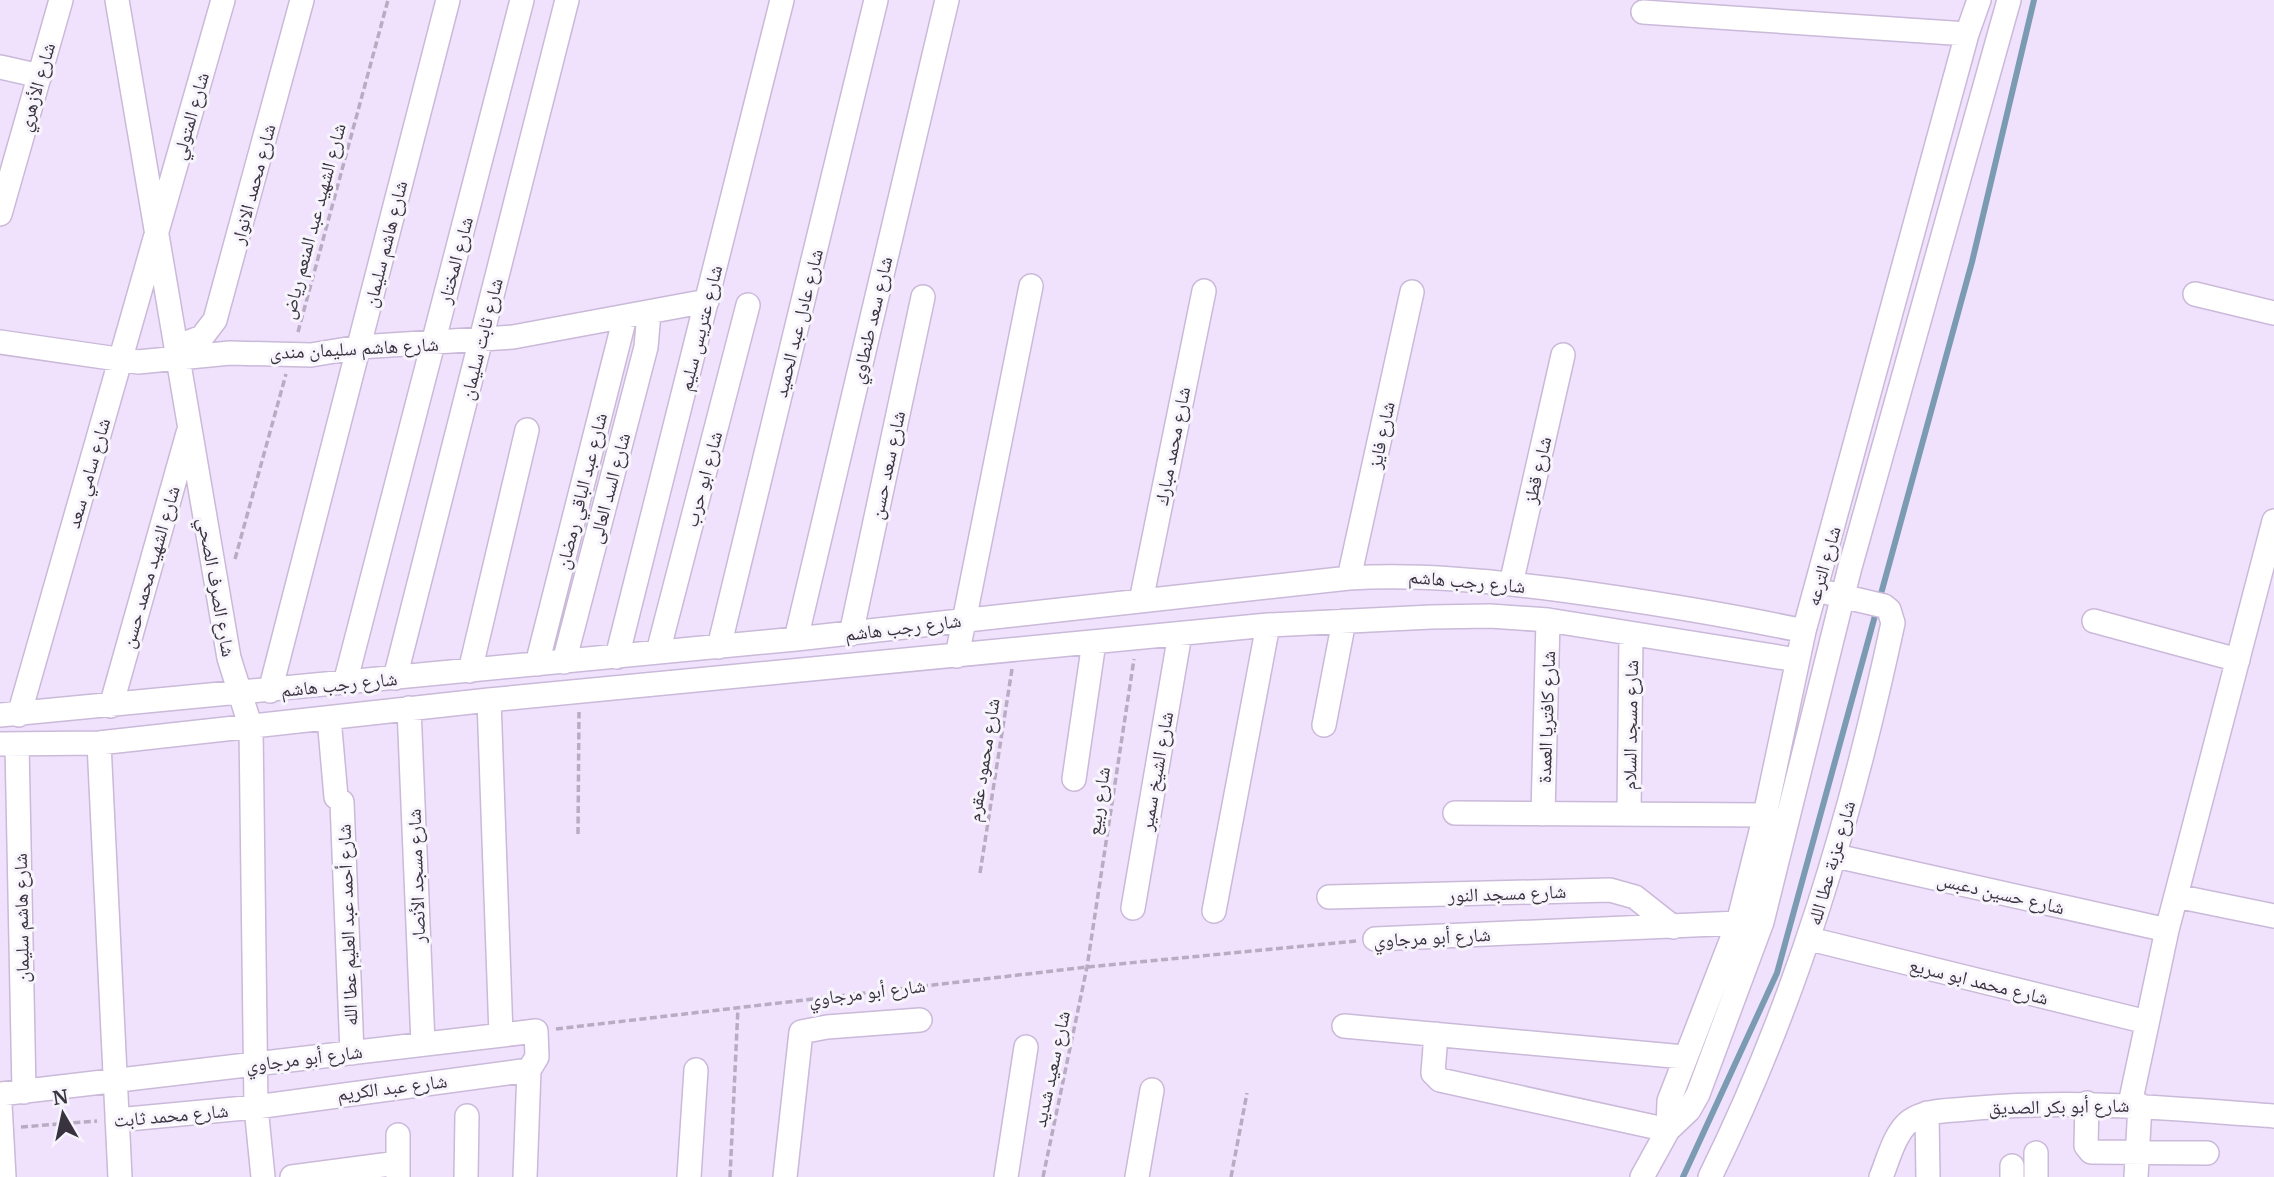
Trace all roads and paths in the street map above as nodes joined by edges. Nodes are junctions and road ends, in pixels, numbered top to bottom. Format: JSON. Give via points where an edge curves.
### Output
{"nodes":[{"id":1,"x":61,"y":0,"type":"edge"},
{"id":2,"x":117,"y":0,"type":"edge"},
{"id":3,"x":128,"y":0,"type":"edge"},
{"id":4,"x":223,"y":0,"type":"edge"},
{"id":5,"x":302,"y":0,"type":"edge"},
{"id":6,"x":388,"y":0,"type":"edge"},
{"id":7,"x":448,"y":0,"type":"edge"},
{"id":8,"x":522,"y":0,"type":"edge"},
{"id":9,"x":568,"y":0,"type":"edge"},
{"id":10,"x":782,"y":0,"type":"edge"},
{"id":11,"x":876,"y":0,"type":"edge"},
{"id":12,"x":947,"y":0,"type":"edge"},
{"id":13,"x":1979,"y":0,"type":"edge"},
{"id":14,"x":2009,"y":0,"type":"edge"},
{"id":15,"x":1643,"y":12,"type":"dead end"},
{"id":16,"x":122,"y":25,"type":"junction"},
{"id":17,"x":1967,"y":34,"type":"junction"},
{"id":18,"x":0,"y":67,"type":"edge"},
{"id":19,"x":40,"y":76,"type":"junction"},
{"id":20,"x":0,"y":214,"type":"edge"},
{"id":21,"x":158,"y":231,"type":"junction"},
{"id":22,"x":1031,"y":286,"type":"dead end"},
{"id":23,"x":1203,"y":291,"type":"dead end"},
{"id":24,"x":1412,"y":292,"type":"dead end"},
{"id":25,"x":2195,"y":294,"type":"dead end"},
{"id":26,"x":923,"y":297,"type":"dead end"},
{"id":27,"x":707,"y":301,"type":"junction"},
{"id":28,"x":748,"y":305,"type":"dead end"},
{"id":29,"x":649,"y":313,"type":"junction"},
{"id":30,"x":2274,"y":313,"type":"edge"},
{"id":31,"x":625,"y":317,"type":"junction"},
{"id":32,"x":481,"y":341,"type":"junction"},
{"id":33,"x":0,"y":342,"type":"edge"},
{"id":34,"x":433,"y":344,"type":"junction"},
{"id":35,"x":359,"y":347,"type":"junction"},
{"id":36,"x":177,"y":353,"type":"junction"},
{"id":37,"x":292,"y":355,"type":"junction"},
{"id":38,"x":1563,"y":355,"type":"dead end"},
{"id":39,"x":121,"y":360,"type":"junction"},
{"id":40,"x":190,"y":427,"type":"junction"},
{"id":41,"x":527,"y":430,"type":"dead end"},
{"id":42,"x":2274,"y":521,"type":"edge"},
{"id":43,"x":232,"y":570,"type":"dead end"},
{"id":44,"x":1349,"y":578,"type":"junction"},
{"id":45,"x":1519,"y":585,"type":"junction"},
{"id":46,"x":1816,"y":590,"type":"junction"},
{"id":47,"x":1851,"y":598,"type":"junction"},
{"id":48,"x":1141,"y":601,"type":"junction"},
{"id":49,"x":1520,"y":618,"type":"junction"},
{"id":50,"x":964,"y":620,"type":"junction"},
{"id":51,"x":1548,"y":620,"type":"junction"},
{"id":52,"x":1344,"y":621,"type":"junction"},
{"id":53,"x":2094,"y":621,"type":"dead end"},
{"id":54,"x":1268,"y":625,"type":"junction"},
{"id":55,"x":1804,"y":631,"type":"junction"},
{"id":56,"x":851,"y":634,"type":"junction"},
{"id":57,"x":1180,"y":634,"type":"junction"},
{"id":58,"x":1631,"y":635,"type":"junction"},
{"id":59,"x":1137,"y":638,"type":"junction"},
{"id":60,"x":796,"y":639,"type":"junction"},
{"id":61,"x":1094,"y":642,"type":"junction"},
{"id":62,"x":719,"y":647,"type":"junction"},
{"id":63,"x":1015,"y":650,"type":"junction"},
{"id":64,"x":658,"y":652,"type":"junction"},
{"id":65,"x":957,"y":656,"type":"junction"},
{"id":66,"x":617,"y":657,"type":"junction"},
{"id":67,"x":1797,"y":660,"type":"junction"},
{"id":68,"x":2238,"y":660,"type":"junction"},
{"id":69,"x":564,"y":662,"type":"junction"},
{"id":70,"x":537,"y":664,"type":"junction"},
{"id":71,"x":470,"y":671,"type":"junction"},
{"id":72,"x":395,"y":678,"type":"junction"},
{"id":73,"x":345,"y":683,"type":"junction"},
{"id":74,"x":270,"y":691,"type":"junction"},
{"id":75,"x":579,"y":692,"type":"junction"},
{"id":76,"x":239,"y":693,"type":"junction"},
{"id":77,"x":489,"y":700,"type":"junction"},
{"id":78,"x":111,"y":706,"type":"junction"},
{"id":79,"x":409,"y":708,"type":"junction"},
{"id":80,"x":10,"y":715,"type":"edge"},
{"id":81,"x":329,"y":718,"type":"junction"},
{"id":82,"x":1324,"y":725,"type":"dead end"},
{"id":83,"x":251,"y":728,"type":"junction"},
{"id":84,"x":99,"y":743,"type":"junction"},
{"id":85,"x":9,"y":745,"type":"edge"},
{"id":86,"x":1074,"y":779,"type":"dead end"},
{"id":87,"x":1454,"y":813,"type":"dead end"},
{"id":88,"x":1543,"y":814,"type":"junction"},
{"id":89,"x":1629,"y":814,"type":"junction"},
{"id":90,"x":1765,"y":815,"type":"junction"},
{"id":91,"x":578,"y":834,"type":"dead end"},
{"id":92,"x":1836,"y":856,"type":"junction"},
{"id":93,"x":980,"y":873,"type":"dead end"},
{"id":94,"x":2176,"y":896,"type":"junction"},
{"id":95,"x":1329,"y":897,"type":"dead end"},
{"id":96,"x":1133,"y":908,"type":"dead end"},
{"id":97,"x":1214,"y":911,"type":"dead end"},
{"id":98,"x":2274,"y":916,"type":"edge"},
{"id":99,"x":1738,"y":923,"type":"junction"},
{"id":100,"x":1673,"y":927,"type":"junction"},
{"id":101,"x":2167,"y":930,"type":"junction"},
{"id":102,"x":1375,"y":939,"type":"joint"},
{"id":103,"x":1810,"y":939,"type":"junction"},
{"id":104,"x":1087,"y":967,"type":"junction"},
{"id":105,"x":738,"y":1007,"type":"junction"},
{"id":106,"x":920,"y":1020,"type":"dead end"},
{"id":107,"x":2147,"y":1022,"type":"junction"},
{"id":108,"x":1344,"y":1026,"type":"dead end"},
{"id":109,"x":537,"y":1031,"type":"junction"},
{"id":110,"x":1436,"y":1034,"type":"junction"},
{"id":111,"x":501,"y":1035,"type":"junction"},
{"id":112,"x":423,"y":1044,"type":"junction"},
{"id":113,"x":1026,"y":1047,"type":"dead end"},
{"id":114,"x":352,"y":1053,"type":"junction"},
{"id":115,"x":1684,"y":1056,"type":"junction"},
{"id":116,"x":256,"y":1064,"type":"junction"},
{"id":117,"x":529,"y":1070,"type":"junction"},
{"id":118,"x":696,"y":1070,"type":"dead end"},
{"id":119,"x":115,"y":1081,"type":"junction"},
{"id":120,"x":1152,"y":1090,"type":"dead end"},
{"id":121,"x":24,"y":1091,"type":"junction"},
{"id":122,"x":1247,"y":1093,"type":"dead end"},
{"id":123,"x":0,"y":1094,"type":"edge"},
{"id":124,"x":2087,"y":1103,"type":"junction"},
{"id":125,"x":0,"y":1104,"type":"edge"},
{"id":126,"x":2135,"y":1105,"type":"junction"},
{"id":127,"x":256,"y":1107,"type":"junction"},
{"id":128,"x":1927,"y":1113,"type":"junction"},
{"id":129,"x":467,"y":1116,"type":"dead end"},
{"id":130,"x":2274,"y":1116,"type":"edge"},
{"id":131,"x":117,"y":1120,"type":"junction"},
{"id":132,"x":1,"y":1129,"type":"edge"},
{"id":133,"x":1668,"y":1130,"type":"junction"},
{"id":134,"x":398,"y":1135,"type":"dead end"},
{"id":135,"x":2036,"y":1153,"type":"dead end"},
{"id":136,"x":2137,"y":1153,"type":"junction"},
{"id":137,"x":2207,"y":1153,"type":"dead end"},
{"id":138,"x":398,"y":1170,"type":"edge"},
{"id":139,"x":4,"y":1177,"type":"edge"},
{"id":140,"x":120,"y":1177,"type":"edge"},
{"id":141,"x":264,"y":1177,"type":"edge"},
{"id":142,"x":292,"y":1177,"type":"edge"},
{"id":143,"x":466,"y":1177,"type":"edge"},
{"id":144,"x":525,"y":1177,"type":"edge"},
{"id":145,"x":690,"y":1177,"type":"edge"},
{"id":146,"x":730,"y":1177,"type":"edge"},
{"id":147,"x":785,"y":1177,"type":"edge"},
{"id":148,"x":1006,"y":1177,"type":"edge"},
{"id":149,"x":1042,"y":1177,"type":"edge"},
{"id":150,"x":1137,"y":1177,"type":"edge"},
{"id":151,"x":1231,"y":1177,"type":"edge"},
{"id":152,"x":1642,"y":1177,"type":"edge"},
{"id":153,"x":1710,"y":1177,"type":"edge"},
{"id":154,"x":1881,"y":1177,"type":"edge"},
{"id":155,"x":1928,"y":1177,"type":"edge"},
{"id":156,"x":2036,"y":1177,"type":"edge"},
{"id":157,"x":2136,"y":1177,"type":"edge"}],
"edges":[{"from":1,"to":19,"type":"street","name":"شارع الأزهري"},
{"from":2,"to":16,"type":"street","name":"شارع الصرف الصحي"},
{"from":3,"to":16,"type":"street"},
{"from":4,"to":21,"type":"street","name":"شارع المتولي"},
{"from":5,"to":36,"type":"street","name":"شارع محمد الانوار","via":[[215,320],[202,337]]},
{"from":6,"to":37,"type":"path","name":"شارع الشهيد عبد المنعم رياض"},
{"from":7,"to":35,"type":"street","name":"شارع هاشم سليمان"},
{"from":8,"to":34,"type":"street","name":"شارع المختار"},
{"from":9,"to":32,"type":"street","name":"شارع ثابت سليمان"},
{"from":10,"to":27,"type":"street","name":"شارع عتريس سليم"},
{"from":11,"to":62,"type":"street","name":"شارع عادل عبد الحميد"},
{"from":12,"to":60,"type":"street","name":"شارع سعد طنطاوي"},
{"from":13,"to":17,"type":"street","name":"شارع الترعه"},
{"from":14,"to":47,"type":"street","name":"شارع الترعه","via":[[1849,571]]},
{"from":15,"to":17,"type":"street"},
{"from":16,"to":21,"type":"street","name":"شارع الصرف الصحي"},
{"from":17,"to":46,"type":"street","name":"شارع الترعه"},
{"from":18,"to":19,"type":"street"},
{"from":19,"to":20,"type":"street","name":"شارع الأزهري"},
{"from":21,"to":36,"type":"street","name":"شارع الصرف الصحي"},
{"from":21,"to":39,"type":"street","name":"شارع سامي سعد"},
{"from":22,"to":50,"type":"street"},
{"from":23,"to":48,"type":"street","name":"شارع محمد مبارك"},
{"from":24,"to":44,"type":"street","name":"شارع فايز"},
{"from":25,"to":30,"type":"street"},
{"from":26,"to":56,"type":"street","name":"شارع سعد حسن"},
{"from":27,"to":29,"type":"street","name":"شارع هاشم سليمان مندى"},
{"from":27,"to":66,"type":"street","name":"شارع عتريس سليم"},
{"from":28,"to":64,"type":"street","name":"شارع ابو حرب"},
{"from":29,"to":31,"type":"street","name":"شارع هاشم سليمان مندى"},
{"from":29,"to":69,"type":"street","name":"شارع السد العالى","via":[[646,347]]},
{"from":31,"to":32,"type":"street","name":"شارع هاشم سليمان مندى"},
{"from":31,"to":70,"type":"street","name":"شارع عبد الباقي رمضان"},
{"from":32,"to":34,"type":"street","name":"شارع هاشم سليمان مندى"},
{"from":32,"to":72,"type":"street","name":"شارع ثابت سليمان"},
{"from":33,"to":39,"type":"street","name":"شارع هاشم سليمان مندى"},
{"from":34,"to":35,"type":"street","name":"شارع هاشم سليمان مندى"},
{"from":34,"to":73,"type":"street","name":"شارع المختار"},
{"from":35,"to":37,"type":"street","name":"شارع هاشم سليمان مندى"},
{"from":35,"to":74,"type":"street","name":"شارع هاشم سليمان"},
{"from":36,"to":37,"type":"street","name":"شارع هاشم سليمان مندى"},
{"from":36,"to":39,"type":"street","name":"شارع هاشم سليمان مندى","via":[[154,363]]},
{"from":36,"to":40,"type":"street","name":"شارع الصرف الصحي"},
{"from":37,"to":43,"type":"path","name":"شارع الشهيد عبد المنعم رياض"},
{"from":38,"to":45,"type":"street","name":"شارع قطز"},
{"from":39,"to":80,"type":"street","name":"شارع سامي سعد"},
{"from":40,"to":76,"type":"street","name":"شارع الصرف الصحي","via":[[229,659]]},
{"from":40,"to":78,"type":"street","name":"شارع الشهيد محمد حسن"},
{"from":41,"to":71,"type":"street"},
{"from":42,"to":68,"type":"street"},
{"from":44,"to":45,"type":"street","name":"شارع رجب هاشم","via":[[1417,575]]},
{"from":44,"to":48,"type":"street","name":"شارع رجب هاشم"},
{"from":45,"to":49,"type":"street","name":"شارع قطز"},
{"from":45,"to":55,"type":"street","name":"شارع رجب هاشم","via":[[1716,612]]},
{"from":46,"to":47,"type":"street","name":"شارع عزبة عطا الله"},
{"from":46,"to":55,"type":"street","name":"شارع الترعه"},
{"from":47,"to":92,"type":"street","name":"شارع عزبة عطا الله","via":[[1884,606],[1893,623]]},
{"from":47,"to":133,"type":"street","name":"شارع الترعه","via":[[1762,922],[1736,999],[1698,1094]]},
{"from":48,"to":50,"type":"street","name":"شارع رجب هاشم"},
{"from":49,"to":51,"type":"street","name":"شارع رجب هاشم"},
{"from":49,"to":52,"type":"street","name":"شارع رجب هاشم"},
{"from":50,"to":56,"type":"street","name":"شارع رجب هاشم"},
{"from":50,"to":65,"type":"street"},
{"from":51,"to":58,"type":"street","name":"شارع رجب هاشم"},
{"from":51,"to":88,"type":"street","name":"شارع كافتريا العمدة"},
{"from":52,"to":54,"type":"street","name":"شارع رجب هاشم"},
{"from":52,"to":82,"type":"street"},
{"from":53,"to":68,"type":"street"},
{"from":54,"to":57,"type":"street","name":"شارع رجب هاشم"},
{"from":54,"to":97,"type":"street"},
{"from":55,"to":67,"type":"street","name":"شارع الترعه"},
{"from":56,"to":60,"type":"street","name":"شارع رجب هاشم"},
{"from":57,"to":59,"type":"street","name":"شارع رجب هاشم"},
{"from":57,"to":96,"type":"street","name":"شارع الشيخ سمير"},
{"from":58,"to":67,"type":"street","name":"شارع رجب هاشم"},
{"from":58,"to":89,"type":"street","name":"شارع مسجد السلام"},
{"from":59,"to":61,"type":"street","name":"شارع رجب هاشم"},
{"from":59,"to":104,"type":"path","name":"شارع ربيع"},
{"from":60,"to":62,"type":"street","name":"شارع رجب هاشم"},
{"from":61,"to":63,"type":"street","name":"شارع رجب هاشم"},
{"from":61,"to":86,"type":"street"},
{"from":62,"to":64,"type":"street","name":"شارع رجب هاشم"},
{"from":63,"to":65,"type":"street","name":"شارع رجب هاشم"},
{"from":63,"to":93,"type":"path","name":"شارع محمود عقرم"},
{"from":64,"to":66,"type":"street","name":"شارع رجب هاشم"},
{"from":65,"to":75,"type":"street","name":"شارع رجب هاشم"},
{"from":66,"to":69,"type":"street","name":"شارع رجب هاشم"},
{"from":67,"to":90,"type":"street","name":"شارع الترعه"},
{"from":68,"to":94,"type":"street"},
{"from":69,"to":70,"type":"street","name":"شارع رجب هاشم"},
{"from":70,"to":71,"type":"street","name":"شارع رجب هاشم"},
{"from":71,"to":72,"type":"street","name":"شارع رجب هاشم"},
{"from":72,"to":73,"type":"street","name":"شارع رجب هاشم"},
{"from":73,"to":74,"type":"street","name":"شارع رجب هاشم"},
{"from":74,"to":76,"type":"street","name":"شارع رجب هاشم"},
{"from":75,"to":77,"type":"street","name":"شارع رجب هاشم"},
{"from":75,"to":91,"type":"path"},
{"from":76,"to":78,"type":"street","name":"شارع رجب هاشم"},
{"from":76,"to":83,"type":"street","name":"شارع الصرف الصحي"},
{"from":77,"to":79,"type":"street","name":"شارع رجب هاشم"},
{"from":77,"to":111,"type":"street"},
{"from":78,"to":80,"type":"street","name":"شارع رجب هاشم"},
{"from":79,"to":81,"type":"street","name":"شارع رجب هاشم"},
{"from":79,"to":112,"type":"street","name":"شارع مسجد الأنصار"},
{"from":81,"to":83,"type":"street","name":"شارع رجب هاشم"},
{"from":81,"to":114,"type":"street","name":"شارع أحمد عبد العليم عطا الله","via":[[336,797],[342,802]]},
{"from":83,"to":84,"type":"street","name":"شارع رجب هاشم"},
{"from":83,"to":116,"type":"street","name":"شارع الصرف الصحي"},
{"from":84,"to":85,"type":"street","name":"شارع رجب هاشم"},
{"from":84,"to":119,"type":"street"},
{"from":85,"to":121,"type":"street","name":"شارع هاشم سليمان"},
{"from":87,"to":88,"type":"street"},
{"from":88,"to":89,"type":"street"},
{"from":89,"to":90,"type":"street"},
{"from":90,"to":99,"type":"street","name":"شارع الترعه"},
{"from":92,"to":101,"type":"street","name":"شارع حسين دعبس"},
{"from":92,"to":103,"type":"street","name":"شارع عزبة عطا الله"},
{"from":94,"to":98,"type":"street"},
{"from":94,"to":101,"type":"street"},
{"from":95,"to":100,"type":"street","name":"شارع مسجد النور","via":[[1610,890],[1635,897]]},
{"from":99,"to":100,"type":"street","name":"شارع أبو مرجاوي"},
{"from":99,"to":115,"type":"street","name":"شارع الترعه"},
{"from":100,"to":102,"type":"street","name":"شارع أبو مرجاوي"},
{"from":101,"to":107,"type":"street"},
{"from":102,"to":104,"type":"path","name":"شارع أبو مرجاوي"},
{"from":103,"to":107,"type":"street","name":"شارع محمد ابو سريع"},
{"from":103,"to":153,"type":"street","name":"شارع عزبة عطا الله","via":[[1745,1103]]},
{"from":104,"to":105,"type":"path","name":"شارع أبو مرجاوي"},
{"from":104,"to":149,"type":"path","name":"شارع سعيد شديد"},
{"from":105,"to":109,"type":"path","name":"شارع أبو مرجاوي"},
{"from":105,"to":146,"type":"path"},
{"from":106,"to":147,"type":"street","via":[[802,1032]]},
{"from":107,"to":126,"type":"street"},
{"from":108,"to":110,"type":"street"},
{"from":109,"to":111,"type":"street","name":"شارع أبو مرجاوي"},
{"from":109,"to":117,"type":"street","via":[[537,1057]]},
{"from":110,"to":115,"type":"street"},
{"from":110,"to":133,"type":"street","via":[[1433,1073],[1440,1080]]},
{"from":111,"to":112,"type":"street","name":"شارع أبو مرجاوي"},
{"from":112,"to":114,"type":"street","name":"شارع أبو مرجاوي"},
{"from":113,"to":148,"type":"street"},
{"from":114,"to":116,"type":"street","name":"شارع أبو مرجاوي"},
{"from":115,"to":133,"type":"street","name":"شارع الترعه","via":[[1669,1101]]},
{"from":116,"to":119,"type":"street","name":"شارع أبو مرجاوي"},
{"from":116,"to":127,"type":"street","name":"شارع الصرف الصحي"},
{"from":117,"to":127,"type":"street","name":"شارع عبد الكريم"},
{"from":117,"to":144,"type":"street"},
{"from":118,"to":145,"type":"street"},
{"from":119,"to":121,"type":"street","name":"شارع أبو مرجاوي"},
{"from":119,"to":131,"type":"street"},
{"from":120,"to":150,"type":"street"},
{"from":121,"to":123,"type":"street","name":"شارع أبو مرجاوي"},
{"from":122,"to":151,"type":"path"},
{"from":124,"to":126,"type":"street","name":"شارع أبو بكر الصديق"},
{"from":124,"to":128,"type":"street","name":"شارع أبو بكر الصديق"},
{"from":124,"to":136,"type":"street","via":[[2089,1150]]},
{"from":125,"to":132,"type":"street"},
{"from":126,"to":130,"type":"street","name":"شارع أبو بكر الصديق"},
{"from":126,"to":136,"type":"street"},
{"from":127,"to":131,"type":"street","name":"شارع محمد ثابت"},
{"from":127,"to":141,"type":"street","name":"شارع الصرف الصحي"},
{"from":128,"to":154,"type":"street","via":[[1901,1130]]},
{"from":128,"to":155,"type":"street"},
{"from":129,"to":143,"type":"street"},
{"from":131,"to":132,"type":"path","name":"شارع محمد ثابت"},
{"from":131,"to":140,"type":"street"},
{"from":132,"to":139,"type":"street"},
{"from":133,"to":152,"type":"street","name":"شارع الترعه"},
{"from":134,"to":138,"type":"street"},
{"from":135,"to":156,"type":"street"},
{"from":136,"to":137,"type":"street"},
{"from":136,"to":157,"type":"street"},
{"from":138,"to":142,"type":"street"}]}
